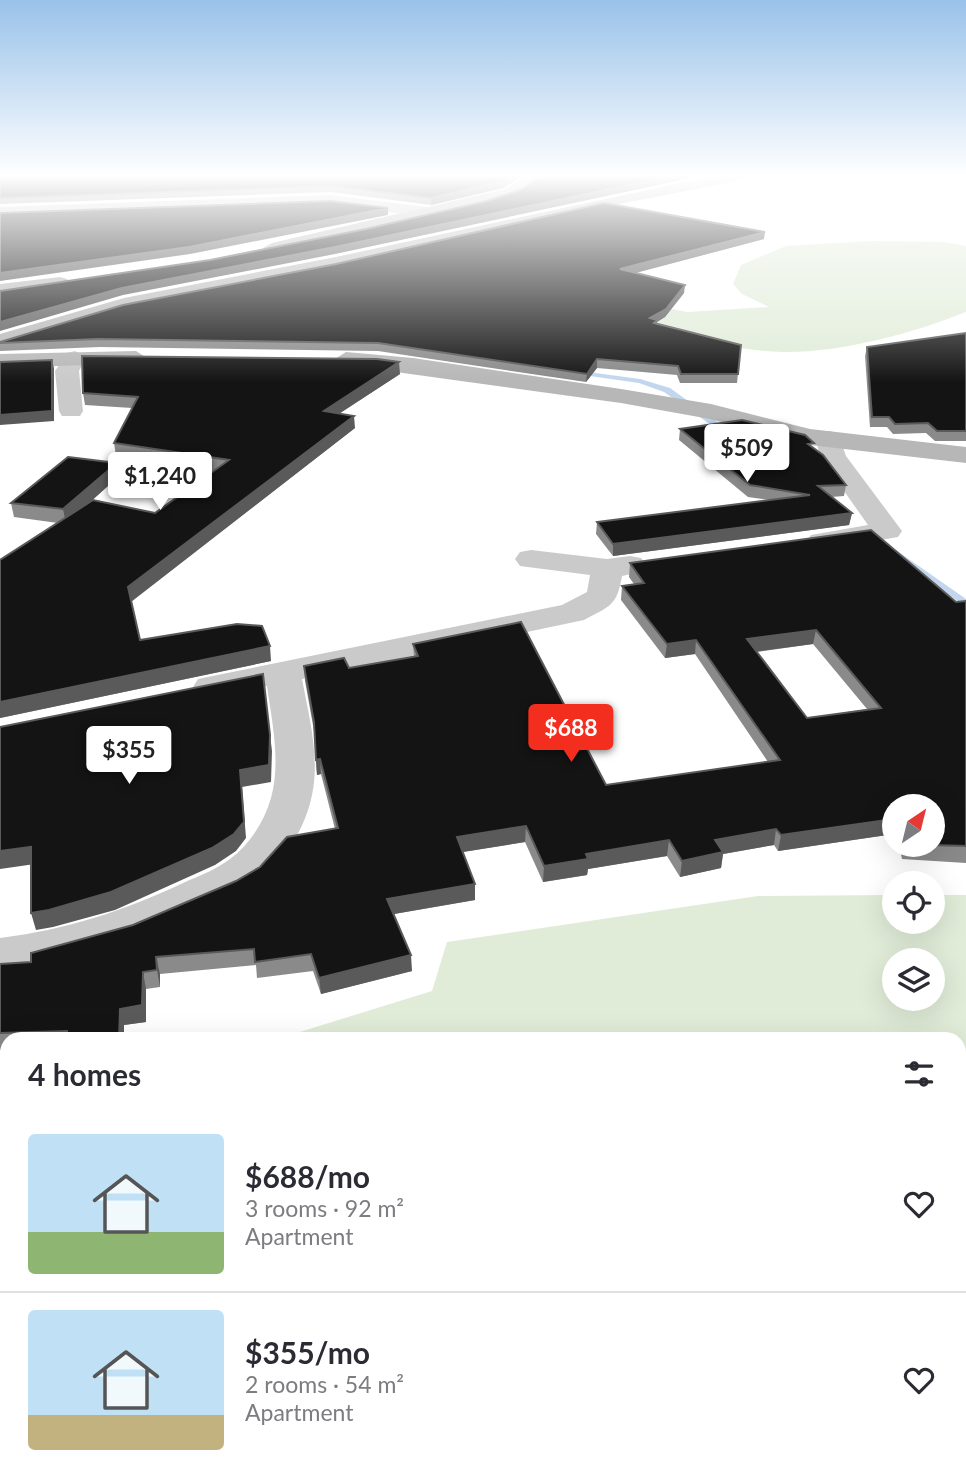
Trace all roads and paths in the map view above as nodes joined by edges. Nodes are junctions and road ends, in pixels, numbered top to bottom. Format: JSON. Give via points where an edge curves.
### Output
{"nodes":[{"id":1,"x":302,"y":244,"type":"edge"},
{"id":2,"x":412,"y":244,"type":"edge"},
{"id":3,"x":298,"y":245,"type":"junction"},
{"id":4,"x":258,"y":251,"type":"edge"},
{"id":5,"x":331,"y":262,"type":"junction"},
{"id":6,"x":84,"y":280,"type":"edge"},
{"id":7,"x":0,"y":290,"type":"edge"},
{"id":8,"x":1,"y":347,"type":"edge"},
{"id":9,"x":65,"y":358,"type":"junction"},
{"id":10,"x":154,"y":358,"type":"edge"},
{"id":11,"x":324,"y":359,"type":"edge"},
{"id":12,"x":71,"y":411,"type":"dead end"},
{"id":13,"x":829,"y":439,"type":"junction"},
{"id":14,"x":966,"y":455,"type":"edge"},
{"id":15,"x":797,"y":544,"type":"edge"},
{"id":16,"x":531,"y":559,"type":"dead end"},
{"id":17,"x":660,"y":561,"type":"edge"},
{"id":18,"x":607,"y":568,"type":"junction"},
{"id":19,"x":283,"y":673,"type":"junction"},
{"id":20,"x":175,"y":695,"type":"edge"},
{"id":21,"x":0,"y":955,"type":"edge"}],
"edges":[{"from":1,"to":3,"type":"street"},
{"from":2,"to":5,"type":"street"},
{"from":3,"to":4,"type":"street"},
{"from":3,"to":5,"type":"street"},
{"from":5,"to":8,"type":"street","via":[[96,309]]},
{"from":6,"to":7,"type":"street"},
{"from":8,"to":9,"type":"street"},
{"from":9,"to":10,"type":"street"},
{"from":9,"to":12,"type":"street"},
{"from":11,"to":13,"type":"street","via":[[414,365],[680,406]]},
{"from":13,"to":14,"type":"street"},
{"from":13,"to":15,"type":"street","via":[[833,457],[887,531]]},
{"from":16,"to":18,"type":"street"},
{"from":17,"to":18,"type":"street"},
{"from":18,"to":19,"type":"street","via":[[602,597],[572,613]]},
{"from":19,"to":20,"type":"street"},
{"from":19,"to":21,"type":"street","via":[[292,724],[293,792],[279,832],[245,870],[173,907],[97,935],[36,952]]}]}
